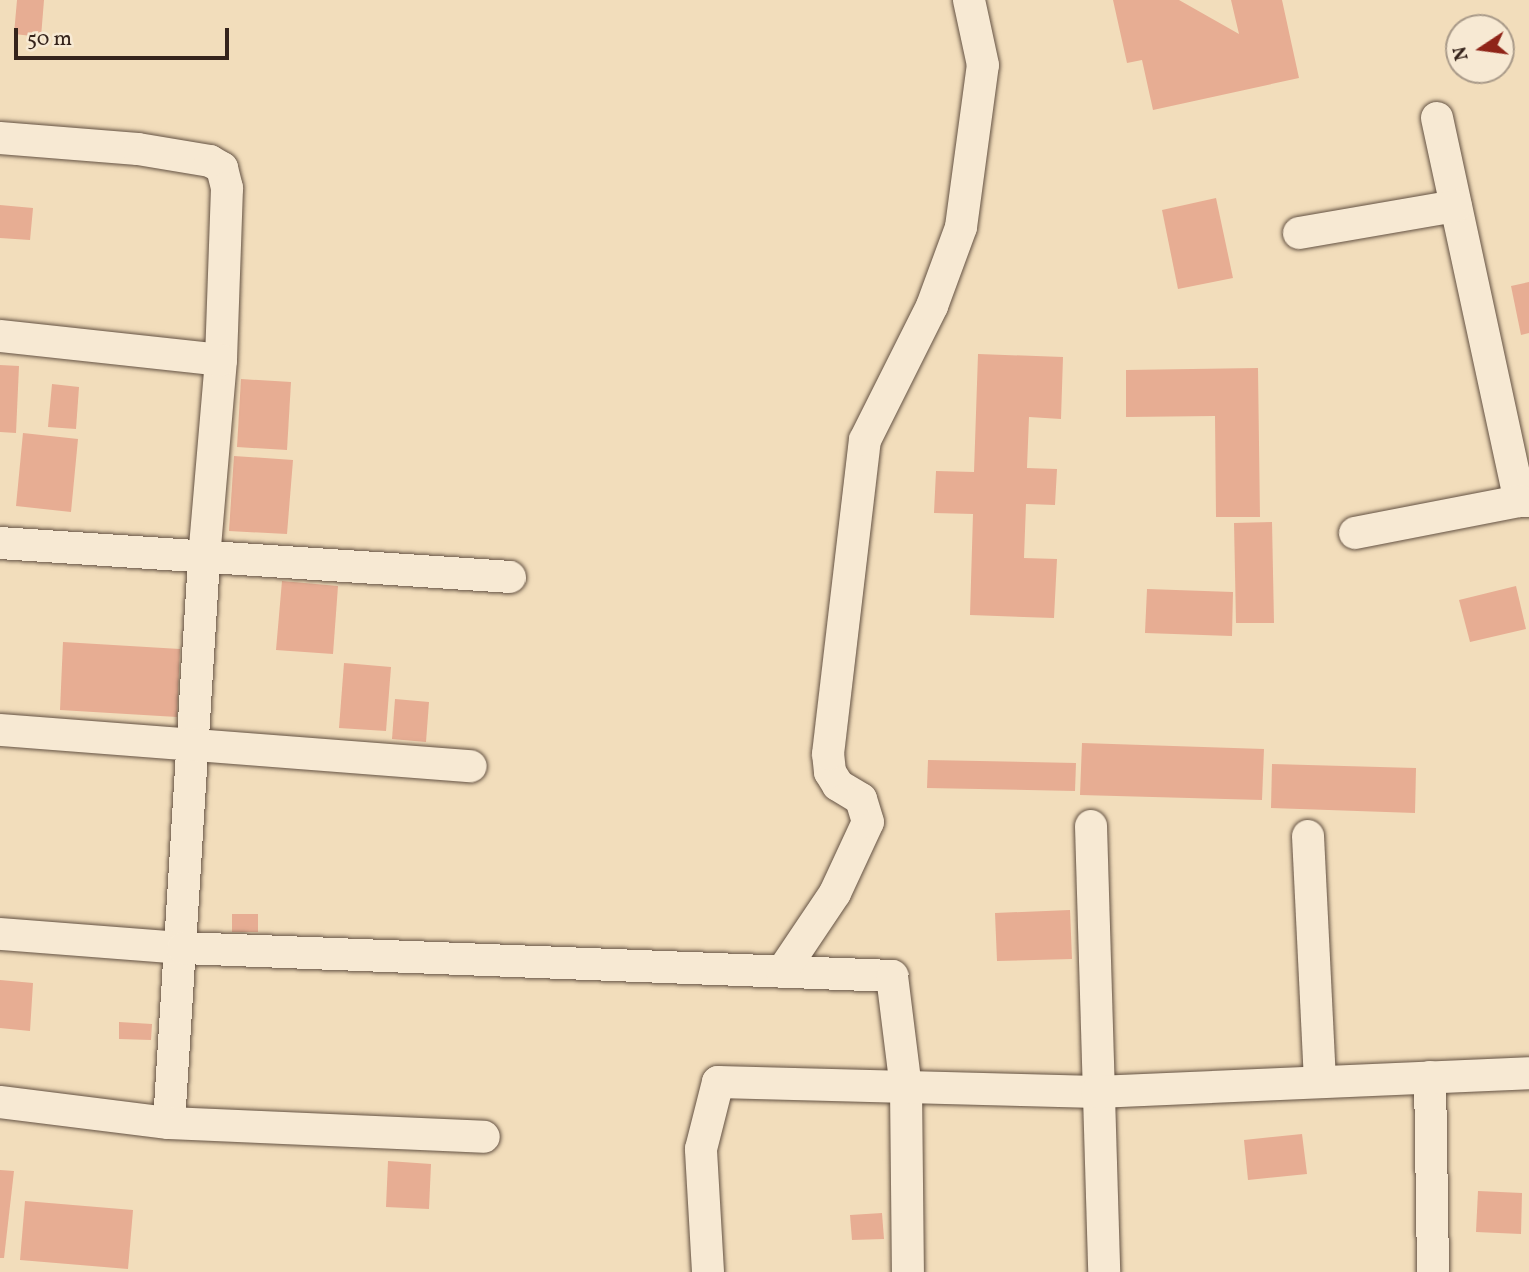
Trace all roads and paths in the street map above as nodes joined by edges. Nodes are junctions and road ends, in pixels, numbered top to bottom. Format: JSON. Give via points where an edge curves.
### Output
{"nodes":[{"id":1,"x":969,"y":0,"type":"edge"},
{"id":2,"x":1437,"y":118,"type":"dead end"},
{"id":3,"x":0,"y":138,"type":"edge"},
{"id":4,"x":1456,"y":206,"type":"junction"},
{"id":5,"x":1299,"y":233,"type":"dead end"},
{"id":6,"x":0,"y":336,"type":"edge"},
{"id":7,"x":221,"y":360,"type":"junction"},
{"id":8,"x":1524,"y":501,"type":"edge"},
{"id":9,"x":1355,"y":533,"type":"dead end"},
{"id":10,"x":0,"y":543,"type":"edge"},
{"id":11,"x":204,"y":559,"type":"junction"},
{"id":12,"x":510,"y":577,"type":"dead end"},
{"id":13,"x":0,"y":730,"type":"edge"},
{"id":14,"x":194,"y":744,"type":"junction"},
{"id":15,"x":471,"y":766,"type":"dead end"},
{"id":16,"x":1091,"y":826,"type":"dead end"},
{"id":17,"x":1308,"y":836,"type":"dead end"},
{"id":18,"x":0,"y":934,"type":"edge"},
{"id":19,"x":183,"y":948,"type":"junction"},
{"id":20,"x":782,"y":972,"type":"junction"},
{"id":21,"x":1529,"y":1073,"type":"edge"},
{"id":22,"x":1430,"y":1077,"type":"junction"},
{"id":23,"x":1320,"y":1082,"type":"junction"},
{"id":24,"x":906,"y":1088,"type":"junction"},
{"id":25,"x":1097,"y":1091,"type":"junction"},
{"id":26,"x":0,"y":1102,"type":"edge"},
{"id":27,"x":169,"y":1123,"type":"junction"},
{"id":28,"x":484,"y":1137,"type":"dead end"},
{"id":29,"x":708,"y":1272,"type":"edge"},
{"id":30,"x":908,"y":1272,"type":"edge"},
{"id":31,"x":1104,"y":1272,"type":"edge"},
{"id":32,"x":1433,"y":1272,"type":"edge"}],
"edges":[{"from":1,"to":20,"type":"street","via":[[983,65],[961,226],[932,306],[865,440],[828,754],[830,772],[838,785],[861,799],[868,822],[835,893]]},
{"from":2,"to":4,"type":"street"},
{"from":3,"to":7,"type":"street","via":[[138,149],[210,161],[222,168],[227,188]]},
{"from":4,"to":5,"type":"street"},
{"from":4,"to":8,"type":"street"},
{"from":6,"to":7,"type":"street"},
{"from":7,"to":11,"type":"street"},
{"from":8,"to":9,"type":"street"},
{"from":10,"to":11,"type":"street"},
{"from":11,"to":12,"type":"street"},
{"from":11,"to":14,"type":"street"},
{"from":13,"to":14,"type":"street"},
{"from":14,"to":15,"type":"street"},
{"from":14,"to":19,"type":"street"},
{"from":16,"to":25,"type":"street"},
{"from":17,"to":23,"type":"street"},
{"from":18,"to":19,"type":"street"},
{"from":19,"to":20,"type":"street"},
{"from":19,"to":27,"type":"street"},
{"from":20,"to":24,"type":"street","via":[[892,976]]},
{"from":21,"to":22,"type":"street"},
{"from":22,"to":23,"type":"street"},
{"from":22,"to":32,"type":"street"},
{"from":23,"to":25,"type":"street"},
{"from":24,"to":25,"type":"street"},
{"from":24,"to":29,"type":"street","via":[[718,1082],[701,1149]]},
{"from":24,"to":30,"type":"street"},
{"from":25,"to":31,"type":"street"},
{"from":26,"to":27,"type":"street"},
{"from":27,"to":28,"type":"street"}]}
